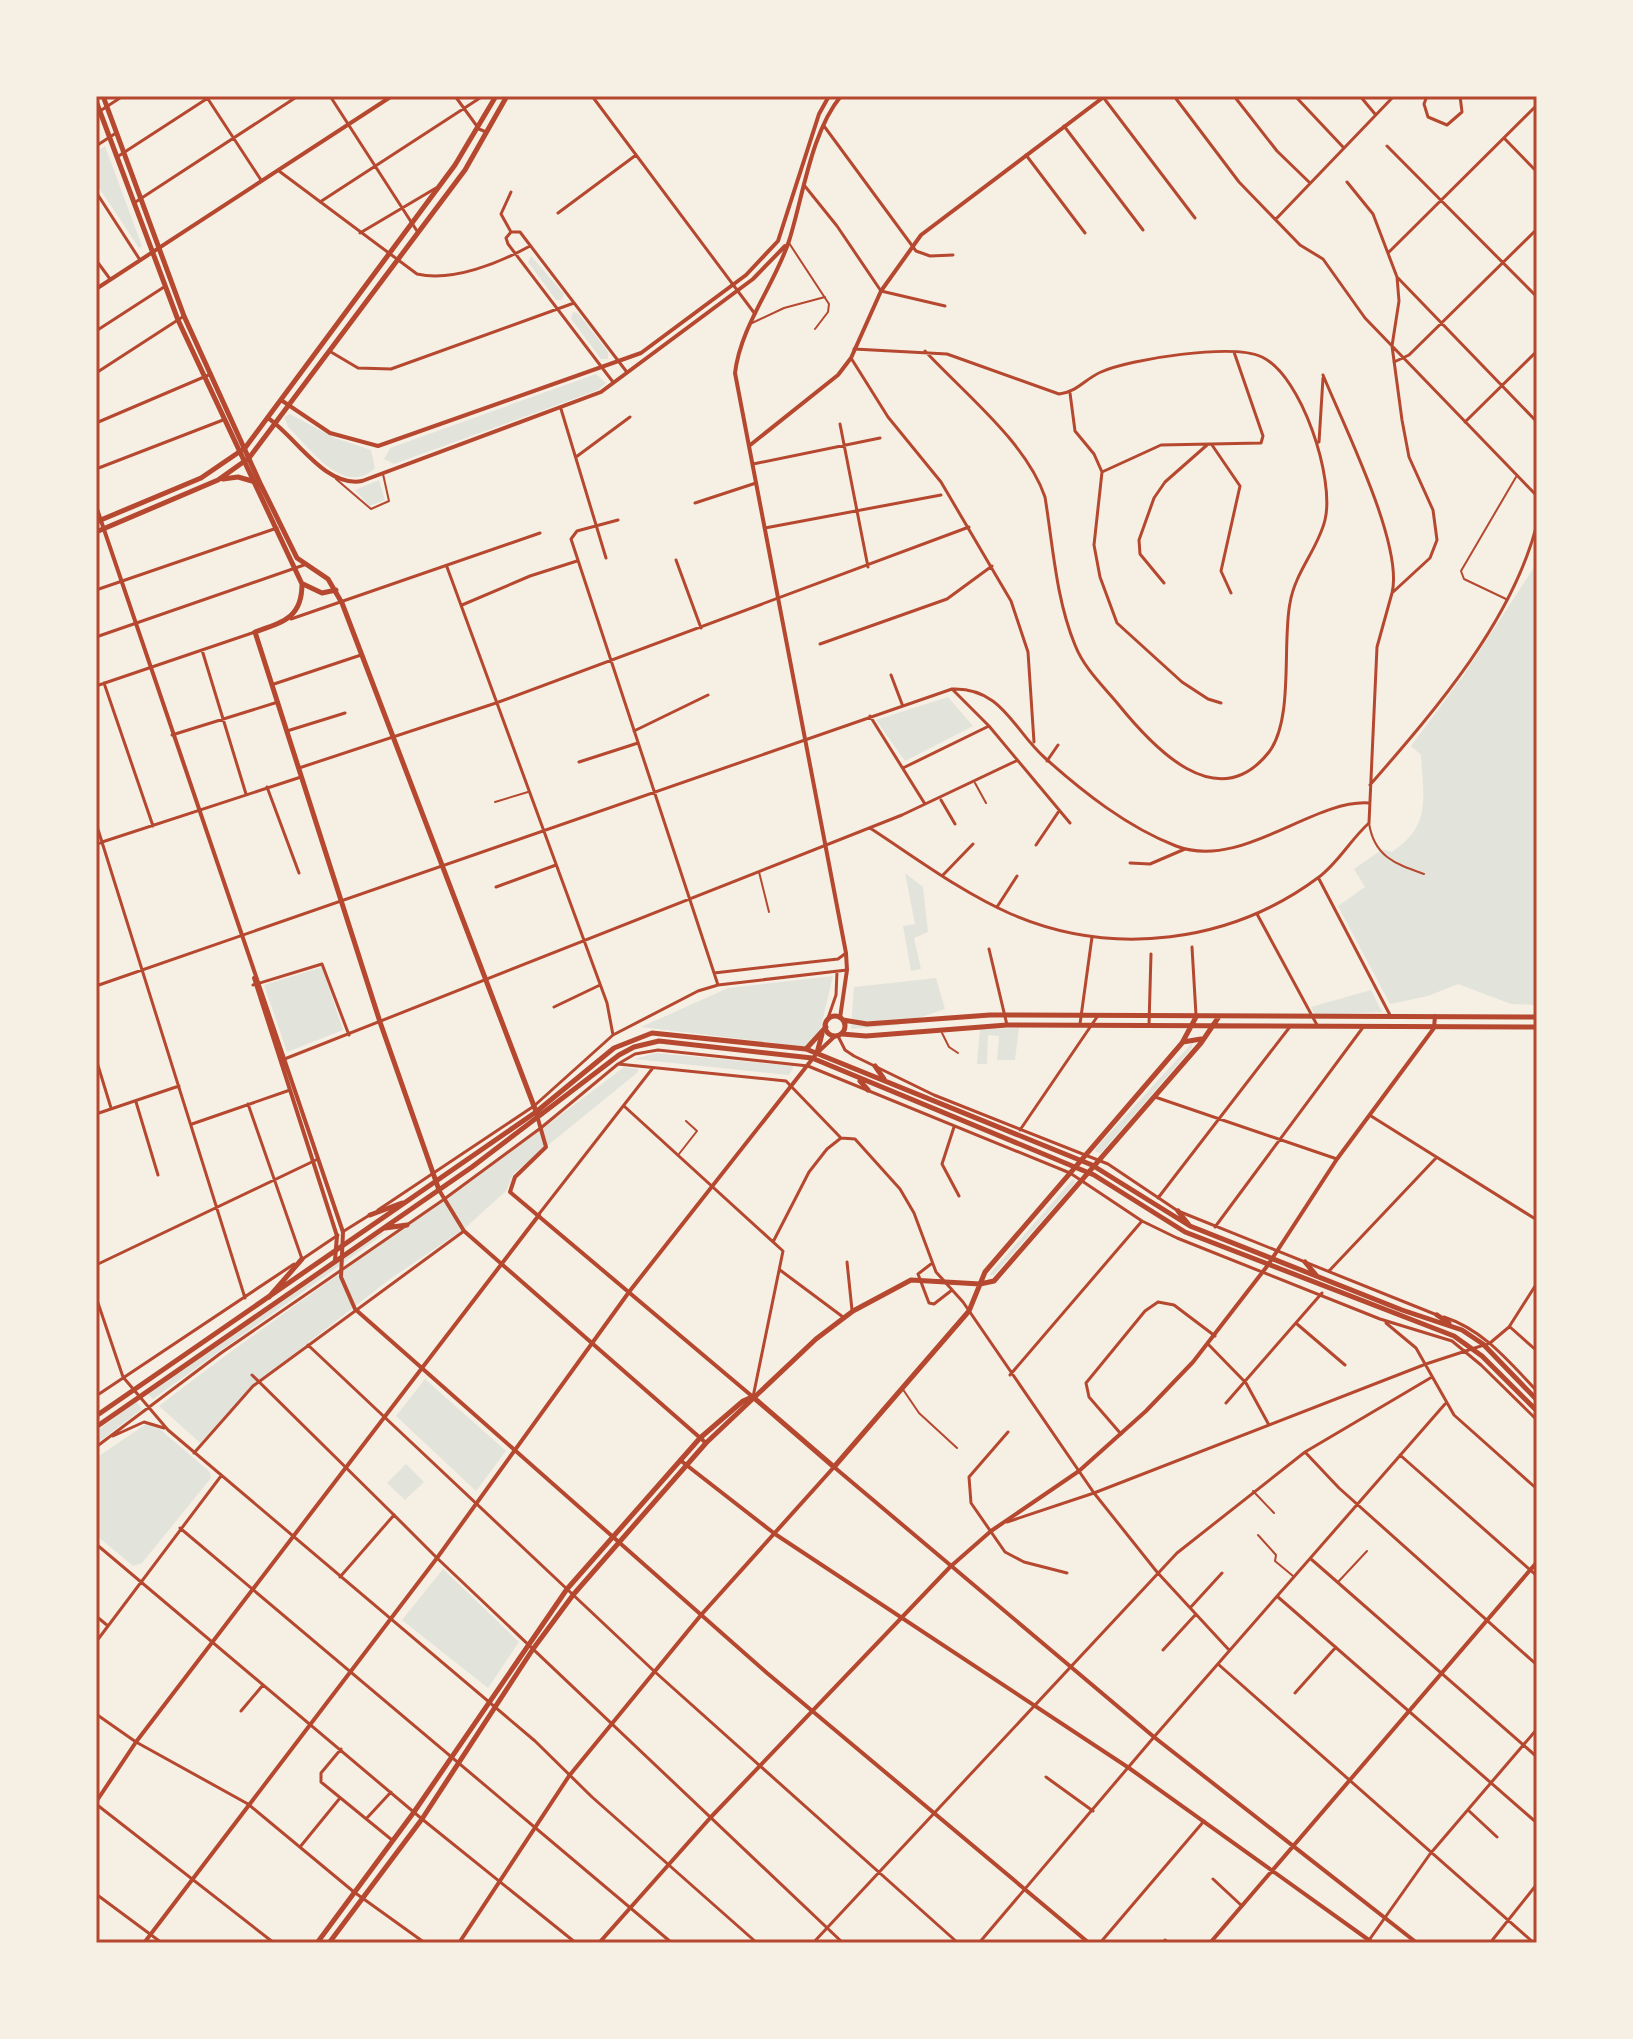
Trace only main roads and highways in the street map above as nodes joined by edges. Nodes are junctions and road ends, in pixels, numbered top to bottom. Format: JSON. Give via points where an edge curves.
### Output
{"nodes":[{"id":1,"x":103,"y":96,"type":"edge"},
{"id":2,"x":496,"y":96,"type":"edge"},
{"id":3,"x":507,"y":96,"type":"edge"},
{"id":4,"x":96,"y":101,"type":"edge"},
{"id":5,"x":137,"y":201,"type":"junction"},
{"id":6,"x":168,"y":285,"type":"junction"},
{"id":7,"x":226,"y":418,"type":"junction"},
{"id":8,"x":245,"y":448,"type":"junction"},
{"id":9,"x":239,"y":453,"type":"junction"},
{"id":10,"x":249,"y":458,"type":"junction"},
{"id":11,"x":244,"y":463,"type":"junction"},
{"id":12,"x":218,"y":480,"type":"junction"},
{"id":13,"x":252,"y":481,"type":"junction"},
{"id":14,"x":98,"y":521,"type":"edge"},
{"id":15,"x":278,"y":527,"type":"junction"},
{"id":16,"x":96,"y":532,"type":"edge"},
{"id":17,"x":302,"y":584,"type":"junction"},
{"id":18,"x":336,"y":590,"type":"junction"},
{"id":19,"x":1196,"y":1017,"type":"junction"},
{"id":20,"x":1391,"y":1017,"type":"junction"},
{"id":21,"x":1537,"y":1017,"type":"edge"},
{"id":22,"x":1218,"y":1018,"type":"junction"},
{"id":23,"x":842,"y":1019,"type":"junction"},
{"id":24,"x":1196,"y":1025,"type":"junction"},
{"id":25,"x":1214,"y":1025,"type":"junction"},
{"id":26,"x":1381,"y":1025,"type":"junction"},
{"id":27,"x":825,"y":1027,"type":"junction"},
{"id":28,"x":1537,"y":1027,"type":"edge"},
{"id":29,"x":838,"y":1035,"type":"junction"},
{"id":30,"x":1201,"y":1041,"type":"junction"},
{"id":31,"x":1182,"y":1043,"type":"junction"},
{"id":32,"x":806,"y":1049,"type":"junction"},
{"id":33,"x":814,"y":1056,"type":"junction"},
{"id":34,"x":875,"y":1066,"type":"road end"},
{"id":35,"x":857,"y":1077,"type":"junction"},
{"id":36,"x":885,"y":1080,"type":"junction"},
{"id":37,"x":868,"y":1090,"type":"road end"},
{"id":38,"x":536,"y":1112,"type":"junction"},
{"id":39,"x":1080,"y":1160,"type":"junction"},
{"id":40,"x":1092,"y":1165,"type":"junction"},
{"id":41,"x":1072,"y":1170,"type":"junction"},
{"id":42,"x":1086,"y":1172,"type":"junction"},
{"id":43,"x":436,"y":1182,"type":"junction"},
{"id":44,"x":439,"y":1190,"type":"junction"},
{"id":45,"x":407,"y":1201,"type":"junction"},
{"id":46,"x":1178,"y":1211,"type":"road end"},
{"id":47,"x":370,"y":1215,"type":"road end"},
{"id":48,"x":407,"y":1225,"type":"road end"},
{"id":49,"x":1190,"y":1226,"type":"junction"},
{"id":50,"x":384,"y":1228,"type":"junction"},
{"id":51,"x":302,"y":1259,"type":"road end"},
{"id":52,"x":1305,"y":1262,"type":"road end"},
{"id":53,"x":1317,"y":1276,"type":"junction"},
{"id":54,"x":980,"y":1284,"type":"junction"},
{"id":55,"x":268,"y":1298,"type":"junction"},
{"id":56,"x":1437,"y":1315,"type":"road end"},
{"id":57,"x":1453,"y":1326,"type":"junction"},
{"id":58,"x":753,"y":1397,"type":"junction"},
{"id":59,"x":1537,"y":1400,"type":"edge"},
{"id":60,"x":1537,"y":1411,"type":"edge"},
{"id":61,"x":96,"y":1416,"type":"edge"},
{"id":62,"x":96,"y":1427,"type":"edge"},
{"id":63,"x":317,"y":1943,"type":"edge"},
{"id":64,"x":329,"y":1943,"type":"edge"}],
"edges":[{"from":1,"to":5,"type":"main road"},
{"from":2,"to":8,"type":"main road","via":[[439,186]]},
{"from":3,"to":10,"type":"main road","via":[[489,133]]},
{"from":4,"to":5,"type":"main road"},
{"from":5,"to":6,"type":"main road"},
{"from":5,"to":6,"type":"main road","via":[[151,253]]},
{"from":6,"to":7,"type":"main road"},
{"from":7,"to":8,"type":"main road"},
{"from":7,"to":9,"type":"main road"},
{"from":8,"to":9,"type":"main road"},
{"from":8,"to":10,"type":"main road"},
{"from":9,"to":11,"type":"main road"},
{"from":9,"to":14,"type":"main road","via":[[201,478]]},
{"from":10,"to":11,"type":"main road"},
{"from":10,"to":15,"type":"main road"},
{"from":11,"to":12,"type":"main road"},
{"from":11,"to":13,"type":"main road"},
{"from":12,"to":13,"type":"main road"},
{"from":12,"to":16,"type":"main road"},
{"from":13,"to":15,"type":"main road"},
{"from":15,"to":17,"type":"main road"},
{"from":15,"to":18,"type":"main road","via":[[304,565]]},
{"from":17,"to":18,"type":"main road","via":[[322,593]]},
{"from":17,"to":43,"type":"main road","via":[[299,607],[291,619],[255,632]]},
{"from":18,"to":38,"type":"main road"},
{"from":19,"to":22,"type":"main road"},
{"from":19,"to":23,"type":"main road","via":[[1005,1016],[867,1024]]},
{"from":19,"to":24,"type":"main road"},
{"from":20,"to":21,"type":"main road"},
{"from":20,"to":22,"type":"main road"},
{"from":20,"to":26,"type":"main road"},
{"from":22,"to":25,"type":"main road"},
{"from":23,"to":27,"type":"main road"},
{"from":23,"to":29,"type":"main road"},
{"from":24,"to":25,"type":"main road"},
{"from":24,"to":29,"type":"main road","via":[[1007,1025]]},
{"from":24,"to":30,"type":"main road"},
{"from":24,"to":31,"type":"main road"},
{"from":25,"to":26,"type":"main road"},
{"from":25,"to":30,"type":"main road"},
{"from":26,"to":28,"type":"main road"},
{"from":27,"to":29,"type":"main road"},
{"from":27,"to":32,"type":"main road"},
{"from":27,"to":33,"type":"main road"},
{"from":30,"to":31,"type":"main road"},
{"from":30,"to":40,"type":"main road"},
{"from":31,"to":39,"type":"main road"},
{"from":32,"to":33,"type":"main road"},
{"from":32,"to":38,"type":"main road","via":[[648,1033],[614,1048]]},
{"from":33,"to":35,"type":"main road"},
{"from":33,"to":36,"type":"main road"},
{"from":33,"to":38,"type":"main road","via":[[643,1043]]},
{"from":34,"to":36,"type":"main road"},
{"from":35,"to":37,"type":"main road"},
{"from":35,"to":41,"type":"main road"},
{"from":36,"to":39,"type":"main road"},
{"from":38,"to":43,"type":"main road"},
{"from":38,"to":44,"type":"main road"},
{"from":39,"to":40,"type":"main road"},
{"from":39,"to":41,"type":"main road"},
{"from":40,"to":42,"type":"main road"},
{"from":40,"to":49,"type":"main road"},
{"from":41,"to":42,"type":"main road"},
{"from":41,"to":54,"type":"main road"},
{"from":42,"to":54,"type":"main road","via":[[990,1283]]},
{"from":42,"to":60,"type":"main road","via":[[1165,1222],[1473,1347]]},
{"from":43,"to":44,"type":"main road"},
{"from":43,"to":45,"type":"main road"},
{"from":44,"to":50,"type":"main road"},
{"from":45,"to":47,"type":"main road"},
{"from":45,"to":55,"type":"main road"},
{"from":46,"to":49,"type":"main road"},
{"from":48,"to":50,"type":"main road"},
{"from":49,"to":53,"type":"main road"},
{"from":50,"to":62,"type":"main road"},
{"from":51,"to":55,"type":"main road"},
{"from":52,"to":53,"type":"main road"},
{"from":53,"to":57,"type":"main road"},
{"from":54,"to":58,"type":"main road","via":[[906,1281],[843,1317]]},
{"from":54,"to":58,"type":"main road","via":[[969,1311],[834,1467]]},
{"from":55,"to":61,"type":"main road"},
{"from":56,"to":57,"type":"main road"},
{"from":57,"to":59,"type":"main road","via":[[1486,1343]]},
{"from":58,"to":63,"type":"main road","via":[[700,1438],[567,1589]]},
{"from":58,"to":64,"type":"main road","via":[[573,1595],[422,1819]]}]}
